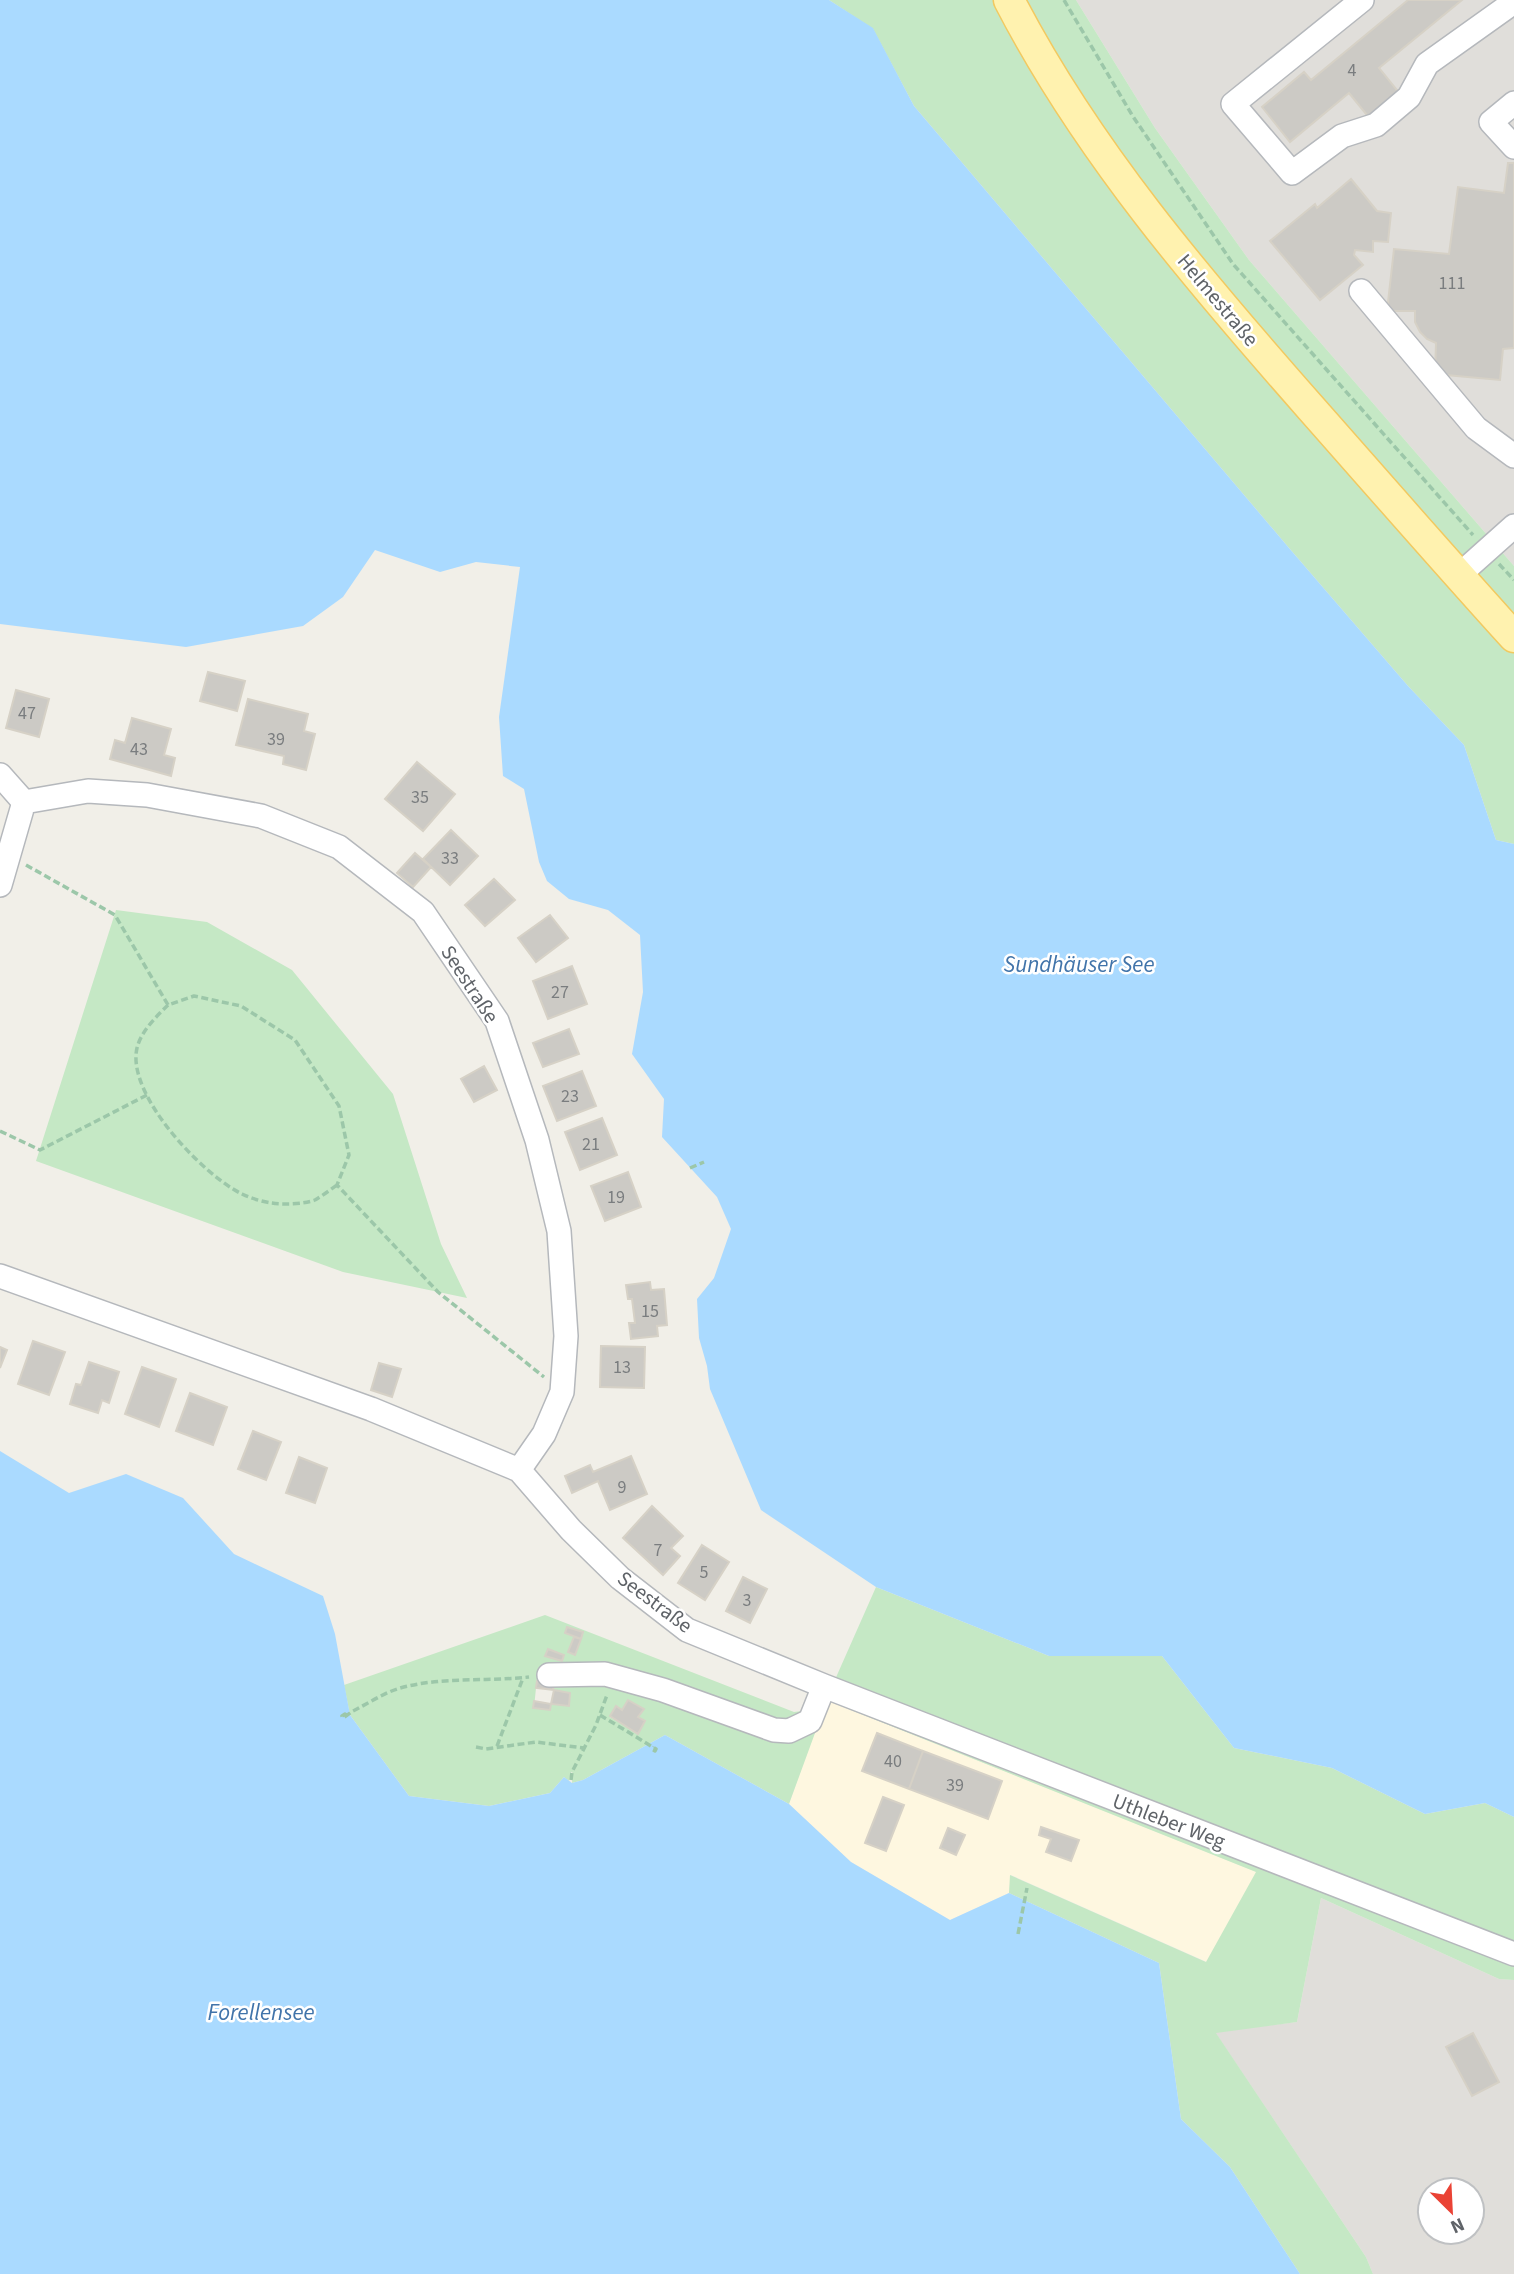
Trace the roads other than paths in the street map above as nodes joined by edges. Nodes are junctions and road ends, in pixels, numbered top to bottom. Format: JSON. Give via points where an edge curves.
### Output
{"nodes":[{"id":1,"x":1009,"y":0,"type":"edge"},
{"id":2,"x":1362,"y":0,"type":"edge"},
{"id":3,"x":1514,"y":2,"type":"edge"},
{"id":4,"x":1514,"y":103,"type":"edge"},
{"id":5,"x":1514,"y":147,"type":"edge"},
{"id":6,"x":1361,"y":291,"type":"dead end"},
{"id":7,"x":1514,"y":456,"type":"edge"},
{"id":8,"x":1514,"y":526,"type":"edge"},
{"id":9,"x":1458,"y":576,"type":"junction"},
{"id":10,"x":1514,"y":637,"type":"edge"},
{"id":11,"x":0,"y":775,"type":"edge"},
{"id":12,"x":24,"y":802,"type":"junction"},
{"id":13,"x":0,"y":885,"type":"edge"},
{"id":14,"x":0,"y":1276,"type":"edge"},
{"id":15,"x":519,"y":1470,"type":"junction"},
{"id":16,"x":549,"y":1675,"type":"road end"},
{"id":17,"x":824,"y":1686,"type":"junction"},
{"id":18,"x":1514,"y":1954,"type":"edge"}],
"edges":[{"from":1,"to":9,"type":"main road","name":"Helmestraße","via":[[1037,53],[1100,150],[1193,272]]},
{"from":2,"to":3,"type":"street","via":[[1233,104],[1292,173],[1342,135],[1376,125],[1409,97],[1427,64]]},
{"from":4,"to":5,"type":"street","via":[[1491,122]]},
{"from":6,"to":7,"type":"street","via":[[1476,428]]},
{"from":8,"to":9,"type":"street"},
{"from":9,"to":10,"type":"main road","name":"Helmestraße"},
{"from":11,"to":12,"type":"street"},
{"from":12,"to":13,"type":"street"},
{"from":12,"to":15,"type":"street","name":"Seestraße","via":[[88,791],[146,795],[261,816],[339,847],[423,912],[497,1021],[537,1140],[559,1231],[566,1336],[562,1392],[544,1434]]},
{"from":14,"to":15,"type":"street","name":"Seestraße","via":[[371,1409]]},
{"from":15,"to":17,"type":"street","name":"Seestraße","via":[[620,1578],[687,1630]]},
{"from":16,"to":17,"type":"street","via":[[605,1674],[764,1727],[789,1731],[810,1721]]},
{"from":17,"to":18,"type":"street","name":"Uthleber Weg"}]}
